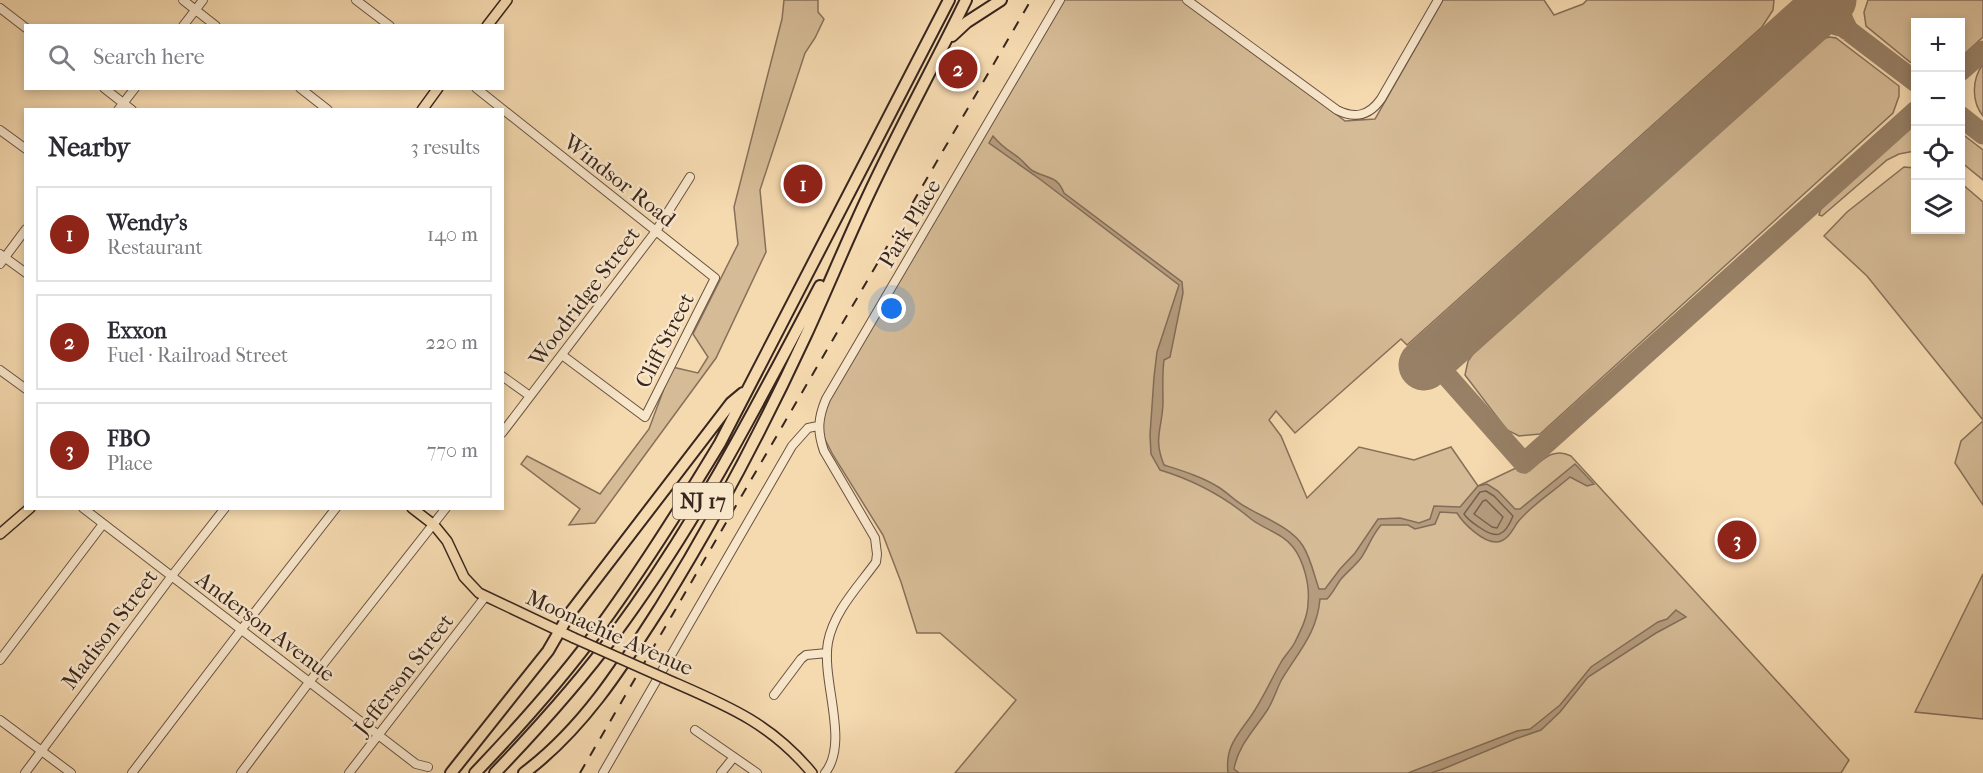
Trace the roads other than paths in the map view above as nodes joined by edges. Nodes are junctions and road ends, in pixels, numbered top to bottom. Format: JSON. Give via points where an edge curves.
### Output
{"nodes":[{"id":1,"x":183,"y":0,"type":"edge"},
{"id":2,"x":203,"y":0,"type":"edge"},
{"id":3,"x":356,"y":0,"type":"edge"},
{"id":4,"x":507,"y":0,"type":"edge"},
{"id":5,"x":950,"y":0,"type":"edge"},
{"id":6,"x":966,"y":0,"type":"edge"},
{"id":7,"x":1001,"y":0,"type":"edge"},
{"id":8,"x":1060,"y":0,"type":"edge"},
{"id":9,"x":1187,"y":0,"type":"edge"},
{"id":10,"x":1438,"y":0,"type":"edge"},
{"id":11,"x":0,"y":8,"type":"edge"},
{"id":12,"x":195,"y":10,"type":"junction"},
{"id":13,"x":184,"y":24,"type":"edge"},
{"id":14,"x":213,"y":24,"type":"edge"},
{"id":15,"x":387,"y":24,"type":"edge"},
{"id":16,"x":489,"y":24,"type":"edge"},
{"id":17,"x":24,"y":26,"type":"edge"},
{"id":18,"x":945,"y":43,"type":"junction"},
{"id":19,"x":106,"y":90,"type":"edge"},
{"id":20,"x":133,"y":90,"type":"edge"},
{"id":21,"x":303,"y":90,"type":"edge"},
{"id":22,"x":437,"y":90,"type":"edge"},
{"id":23,"x":479,"y":90,"type":"edge"},
{"id":24,"x":121,"y":106,"type":"edge"},
{"id":25,"x":325,"y":108,"type":"edge"},
{"id":26,"x":423,"y":108,"type":"edge"},
{"id":27,"x":501,"y":108,"type":"edge"},
{"id":28,"x":504,"y":110,"type":"edge"},
{"id":29,"x":0,"y":130,"type":"edge"},
{"id":30,"x":24,"y":148,"type":"edge"},
{"id":31,"x":690,"y":177,"type":"dead end"},
{"id":32,"x":867,"y":198,"type":"junction"},
{"id":33,"x":656,"y":231,"type":"junction"},
{"id":34,"x":24,"y":232,"type":"edge"},
{"id":35,"x":2,"y":259,"type":"edge"},
{"id":36,"x":24,"y":272,"type":"edge"},
{"id":37,"x":715,"y":278,"type":"joint"},
{"id":38,"x":561,"y":355,"type":"junction"},
{"id":39,"x":0,"y":370,"type":"edge"},
{"id":40,"x":504,"y":377,"type":"edge"},
{"id":41,"x":24,"y":387,"type":"edge"},
{"id":42,"x":746,"y":391,"type":"junction"},
{"id":43,"x":530,"y":396,"type":"junction"},
{"id":44,"x":818,"y":426,"type":"junction"},
{"id":45,"x":504,"y":430,"type":"edge"},
{"id":46,"x":28,"y":510,"type":"edge"},
{"id":47,"x":86,"y":510,"type":"edge"},
{"id":48,"x":223,"y":510,"type":"edge"},
{"id":49,"x":334,"y":510,"type":"edge"},
{"id":50,"x":415,"y":510,"type":"edge"},
{"id":51,"x":445,"y":510,"type":"edge"},
{"id":52,"x":103,"y":524,"type":"junction"},
{"id":53,"x":434,"y":525,"type":"junction"},
{"id":54,"x":0,"y":534,"type":"edge"},
{"id":55,"x":171,"y":577,"type":"junction"},
{"id":56,"x":485,"y":597,"type":"junction"},
{"id":57,"x":241,"y":630,"type":"junction"},
{"id":58,"x":560,"y":631,"type":"junction"},
{"id":59,"x":827,"y":653,"type":"junction"},
{"id":60,"x":0,"y":660,"type":"edge"},
{"id":61,"x":626,"y":661,"type":"junction"},
{"id":62,"x":310,"y":681,"type":"junction"},
{"id":63,"x":774,"y":695,"type":"dead end"},
{"id":64,"x":0,"y":720,"type":"edge"},
{"id":65,"x":695,"y":730,"type":"dead end"},
{"id":66,"x":378,"y":735,"type":"junction"},
{"id":67,"x":41,"y":751,"type":"junction"},
{"id":68,"x":734,"y":757,"type":"junction"},
{"id":69,"x":428,"y":767,"type":"dead end"},
{"id":70,"x":25,"y":773,"type":"edge"},
{"id":71,"x":70,"y":773,"type":"edge"},
{"id":72,"x":132,"y":773,"type":"edge"},
{"id":73,"x":241,"y":773,"type":"edge"},
{"id":74,"x":349,"y":773,"type":"edge"},
{"id":75,"x":451,"y":773,"type":"edge"},
{"id":76,"x":474,"y":773,"type":"edge"},
{"id":77,"x":495,"y":773,"type":"edge"},
{"id":78,"x":524,"y":773,"type":"edge"},
{"id":79,"x":603,"y":773,"type":"edge"},
{"id":80,"x":721,"y":773,"type":"edge"},
{"id":81,"x":757,"y":773,"type":"edge"},
{"id":82,"x":812,"y":773,"type":"edge"},
{"id":83,"x":825,"y":773,"type":"edge"}],
"edges":[{"from":1,"to":12,"type":"street"},
{"from":2,"to":12,"type":"street"},
{"from":3,"to":15,"type":"street"},
{"from":4,"to":16,"type":"main road"},
{"from":5,"to":42,"type":"highway","number":"NJ 17"},
{"from":6,"to":18,"type":"highway","number":"NJ 17"},
{"from":7,"to":18,"type":"highway","via":[[967,22]]},
{"from":8,"to":44,"type":"street","name":"Park Place","via":[[826,399]]},
{"from":9,"to":10,"type":"street","via":[[1337,110],[1361,116],[1373,110],[1381,99]]},
{"from":11,"to":17,"type":"street"},
{"from":12,"to":13,"type":"street"},
{"from":12,"to":14,"type":"street"},
{"from":18,"to":32,"type":"highway","number":"NJ 17"},
{"from":19,"to":24,"type":"street"},
{"from":20,"to":24,"type":"street"},
{"from":21,"to":25,"type":"street"},
{"from":22,"to":26,"type":"main road"},
{"from":23,"to":27,"type":"street","name":"Windsor Road"},
{"from":28,"to":33,"type":"street","name":"Windsor Road"},
{"from":29,"to":30,"type":"street"},
{"from":31,"to":33,"type":"street","name":"Woodridge Street"},
{"from":32,"to":61,"type":"highway","via":[[754,443],[704,535]]},
{"from":32,"to":77,"type":"highway","number":"NJ 17","via":[[739,439],[671,553],[572,689]]},
{"from":33,"to":37,"type":"street","name":"Windsor Road"},
{"from":33,"to":38,"type":"street","name":"Woodridge Street"},
{"from":34,"to":35,"type":"street"},
{"from":35,"to":36,"type":"street"},
{"from":37,"to":38,"type":"street","name":"Cliff Street","via":[[645,417]]},
{"from":38,"to":43,"type":"street","name":"Woodridge Street"},
{"from":39,"to":41,"type":"street"},
{"from":40,"to":43,"type":"street"},
{"from":42,"to":58,"type":"highway","via":[[730,403]]},
{"from":42,"to":76,"type":"highway","number":"NJ 17","via":[[684,502],[599,628]]},
{"from":43,"to":45,"type":"street","name":"Woodridge Street"},
{"from":44,"to":59,"type":"street","via":[[824,451],[875,538],[877,554],[876,562],[835,620]]},
{"from":44,"to":79,"type":"street","via":[[808,428],[792,446]]},
{"from":46,"to":54,"type":"main road"},
{"from":47,"to":52,"type":"street","name":"Anderson Avenue"},
{"from":48,"to":55,"type":"street","name":"Madison Street"},
{"from":49,"to":57,"type":"street"},
{"from":50,"to":53,"type":"main road","name":"Moonachie Avenue"},
{"from":51,"to":53,"type":"street"},
{"from":52,"to":55,"type":"street","name":"Anderson Avenue"},
{"from":52,"to":60,"type":"street"},
{"from":53,"to":56,"type":"main road","name":"Moonachie Avenue","via":[[471,586]]},
{"from":53,"to":62,"type":"street"},
{"from":55,"to":57,"type":"street","name":"Anderson Avenue"},
{"from":55,"to":67,"type":"street","name":"Madison Street"},
{"from":56,"to":58,"type":"main road","name":"Moonachie Avenue"},
{"from":56,"to":66,"type":"street","name":"Jefferson Street"},
{"from":57,"to":62,"type":"street","name":"Anderson Avenue"},
{"from":57,"to":72,"type":"street"},
{"from":58,"to":61,"type":"main road","name":"Moonachie Avenue","bridge":true},
{"from":58,"to":75,"type":"highway"},
{"from":59,"to":63,"type":"street","via":[[806,655]]},
{"from":59,"to":83,"type":"street","via":[[835,740],[834,759]]},
{"from":61,"to":78,"type":"highway","via":[[557,747]]},
{"from":61,"to":82,"type":"main road","name":"Moonachie Avenue","bridge":true,"via":[[755,721],[789,747]]},
{"from":62,"to":66,"type":"street","name":"Anderson Avenue"},
{"from":62,"to":73,"type":"street"},
{"from":64,"to":67,"type":"street"},
{"from":65,"to":68,"type":"street"},
{"from":66,"to":69,"type":"street","name":"Anderson Avenue","via":[[416,764]]},
{"from":66,"to":74,"type":"street","name":"Jefferson Street"},
{"from":67,"to":70,"type":"street","name":"Madison Street"},
{"from":67,"to":71,"type":"street"},
{"from":68,"to":80,"type":"street"},
{"from":68,"to":81,"type":"street"}]}
